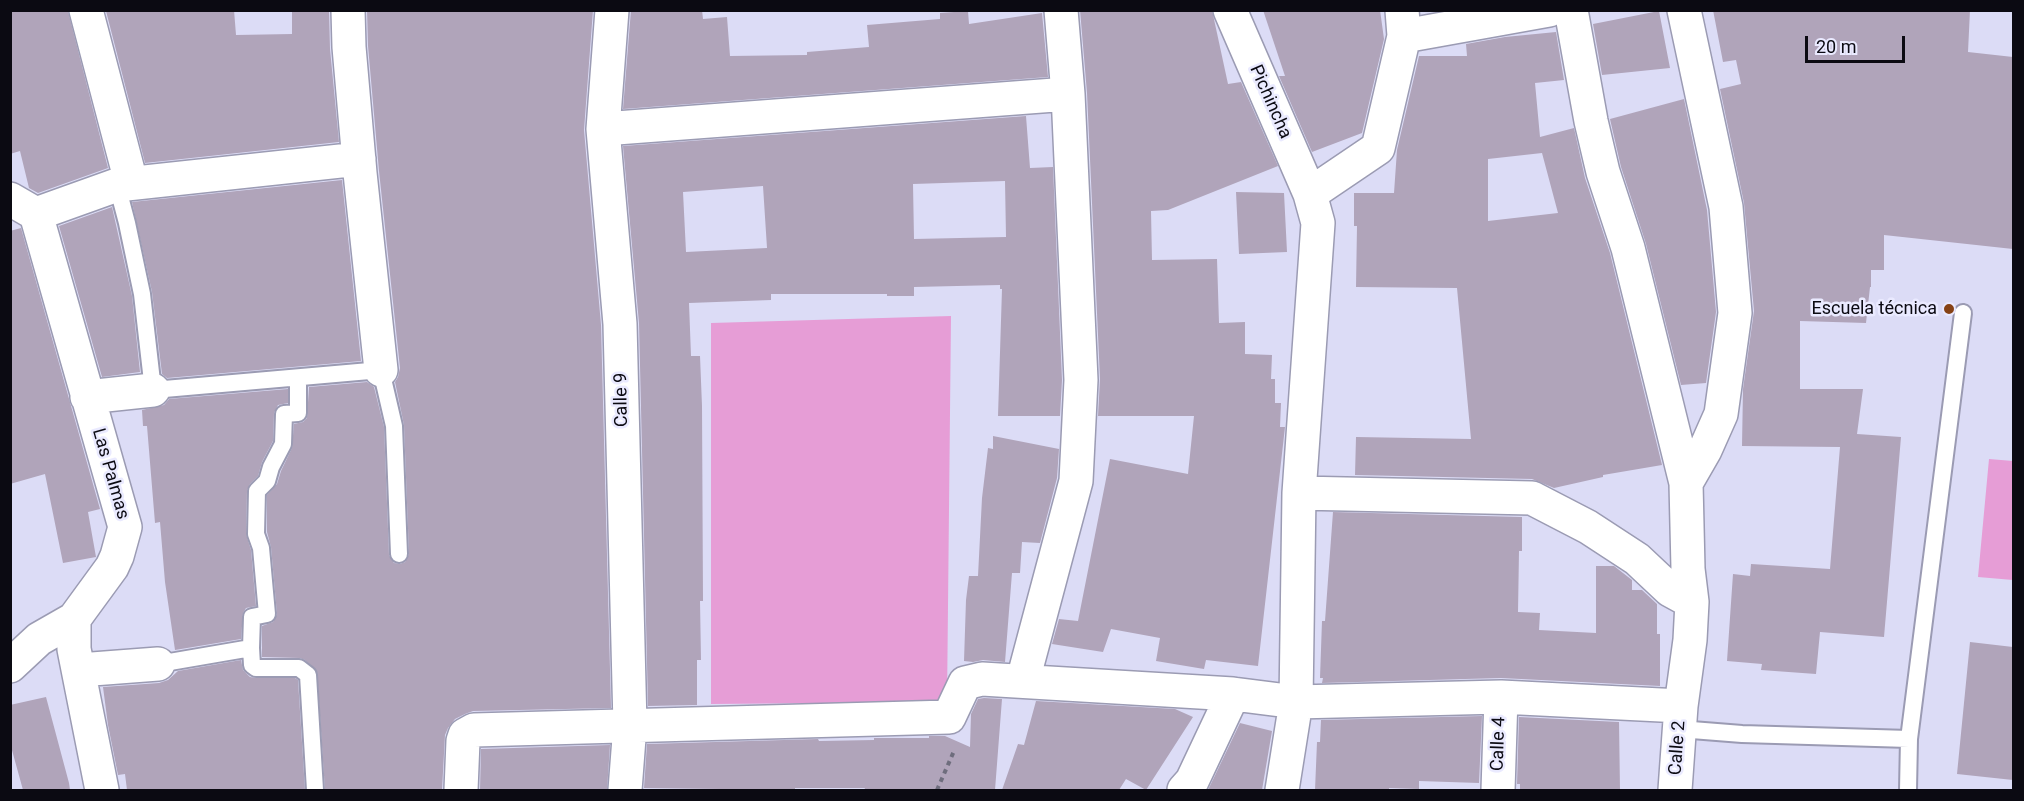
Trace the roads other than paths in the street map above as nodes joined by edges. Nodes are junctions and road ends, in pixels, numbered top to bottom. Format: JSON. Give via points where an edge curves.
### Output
{"nodes":[{"id":1,"x":86,"y":10,"type":"edge"},
{"id":2,"x":348,"y":10,"type":"edge"},
{"id":3,"x":612,"y":10,"type":"edge"},
{"id":4,"x":1061,"y":10,"type":"edge"},
{"id":5,"x":1230,"y":10,"type":"edge"},
{"id":6,"x":1550,"y":10,"type":"edge"},
{"id":7,"x":1571,"y":10,"type":"edge"},
{"id":8,"x":1684,"y":10,"type":"edge"},
{"id":9,"x":1403,"y":23,"type":"edge"},
{"id":10,"x":1068,"y":94,"type":"junction"},
{"id":11,"x":603,"y":129,"type":"junction"},
{"id":12,"x":359,"y":159,"type":"junction"},
{"id":13,"x":124,"y":184,"type":"junction"},
{"id":14,"x":1310,"y":194,"type":"junction"},
{"id":15,"x":23,"y":206,"type":"edge"},
{"id":16,"x":1963,"y":313,"type":"dead end"},
{"id":17,"x":381,"y":370,"type":"junction"},
{"id":18,"x":298,"y":378,"type":"junction"},
{"id":19,"x":153,"y":390,"type":"junction"},
{"id":20,"x":87,"y":397,"type":"junction"},
{"id":21,"x":1686,"y":483,"type":"junction"},
{"id":22,"x":1299,"y":493,"type":"junction"},
{"id":23,"x":399,"y":554,"type":"dead end"},
{"id":24,"x":1692,"y":602,"type":"junction"},
{"id":25,"x":74,"y":619,"type":"junction"},
{"id":26,"x":251,"y":648,"type":"junction"},
{"id":27,"x":158,"y":664,"type":"joint"},
{"id":28,"x":10,"y":666,"type":"edge"},
{"id":29,"x":80,"y":670,"type":"junction"},
{"id":30,"x":1023,"y":680,"type":"junction"},
{"id":31,"x":1233,"y":694,"type":"junction"},
{"id":32,"x":1501,"y":697,"type":"junction"},
{"id":33,"x":1296,"y":702,"type":"junction"},
{"id":34,"x":1680,"y":718,"type":"junction"},
{"id":35,"x":630,"y":725,"type":"junction"},
{"id":36,"x":1909,"y":739,"type":"junction"},
{"id":37,"x":102,"y":790,"type":"edge"},
{"id":38,"x":315,"y":790,"type":"edge"},
{"id":39,"x":461,"y":790,"type":"edge"},
{"id":40,"x":625,"y":790,"type":"edge"},
{"id":41,"x":1184,"y":790,"type":"edge"},
{"id":42,"x":1282,"y":790,"type":"edge"},
{"id":43,"x":1498,"y":790,"type":"edge"},
{"id":44,"x":1675,"y":790,"type":"edge"},
{"id":45,"x":1908,"y":790,"type":"edge"}],
"edges":[{"from":1,"to":13,"type":"street"},
{"from":2,"to":12,"type":"street"},
{"from":3,"to":11,"type":"street","name":"Calle 9"},
{"from":4,"to":10,"type":"street"},
{"from":5,"to":14,"type":"street","name":"Pichincha"},
{"from":6,"to":9,"type":"street"},
{"from":7,"to":21,"type":"street","name":"Calle 2","via":[[1591,121],[1631,259]]},
{"from":8,"to":21,"type":"street","via":[[1726,207],[1735,313],[1721,414]]},
{"from":9,"to":14,"type":"street","via":[[1378,148]]},
{"from":10,"to":11,"type":"street"},
{"from":10,"to":30,"type":"street","via":[[1081,380],[1076,481]]},
{"from":11,"to":35,"type":"street","name":"Calle 9","via":[[620,324]]},
{"from":12,"to":13,"type":"street"},
{"from":12,"to":17,"type":"street"},
{"from":13,"to":15,"type":"street"},
{"from":13,"to":19,"type":"lane"},
{"from":14,"to":22,"type":"street","name":"Pichincha","via":[[1318,223]]},
{"from":15,"to":20,"type":"street","name":"Las Palmas"},
{"from":16,"to":36,"type":"lane"},
{"from":17,"to":18,"type":"lane"},
{"from":17,"to":23,"type":"lane","via":[[394,426]]},
{"from":18,"to":19,"type":"lane"},
{"from":18,"to":26,"type":"lane","via":[[298,413],[284,414],[283,444],[267,481],[257,491],[256,534],[261,548],[267,614],[252,617]]},
{"from":19,"to":20,"type":"street"},
{"from":20,"to":25,"type":"street","name":"Las Palmas","via":[[125,527],[112,567]]},
{"from":21,"to":24,"type":"street","name":"Calle 2"},
{"from":22,"to":24,"type":"street","via":[[1532,498],[1588,527],[1637,559],[1670,590]]},
{"from":22,"to":33,"type":"street","name":"Pichincha"},
{"from":24,"to":34,"type":"street","name":"Calle 2"},
{"from":25,"to":28,"type":"street","via":[[39,639]]},
{"from":25,"to":29,"type":"street"},
{"from":26,"to":27,"type":"lane"},
{"from":26,"to":38,"type":"lane","via":[[252,665],[256,668],[299,668],[308,675]]},
{"from":27,"to":29,"type":"street"},
{"from":29,"to":37,"type":"street"},
{"from":30,"to":31,"type":"street"},
{"from":30,"to":35,"type":"street","via":[[982,678],[965,683],[949,717]]},
{"from":31,"to":33,"type":"street"},
{"from":31,"to":41,"type":"street","via":[[1192,781]]},
{"from":32,"to":33,"type":"street"},
{"from":32,"to":34,"type":"street"},
{"from":32,"to":43,"type":"street","name":"Calle 4"},
{"from":33,"to":42,"type":"street","name":"Pichincha"},
{"from":34,"to":36,"type":"lane","via":[[1743,734]]},
{"from":34,"to":44,"type":"street","name":"Calle 2"},
{"from":35,"to":39,"type":"street","via":[[474,730],[463,741]]},
{"from":35,"to":40,"type":"street","name":"Calle 9"},
{"from":36,"to":45,"type":"lane"}]}
